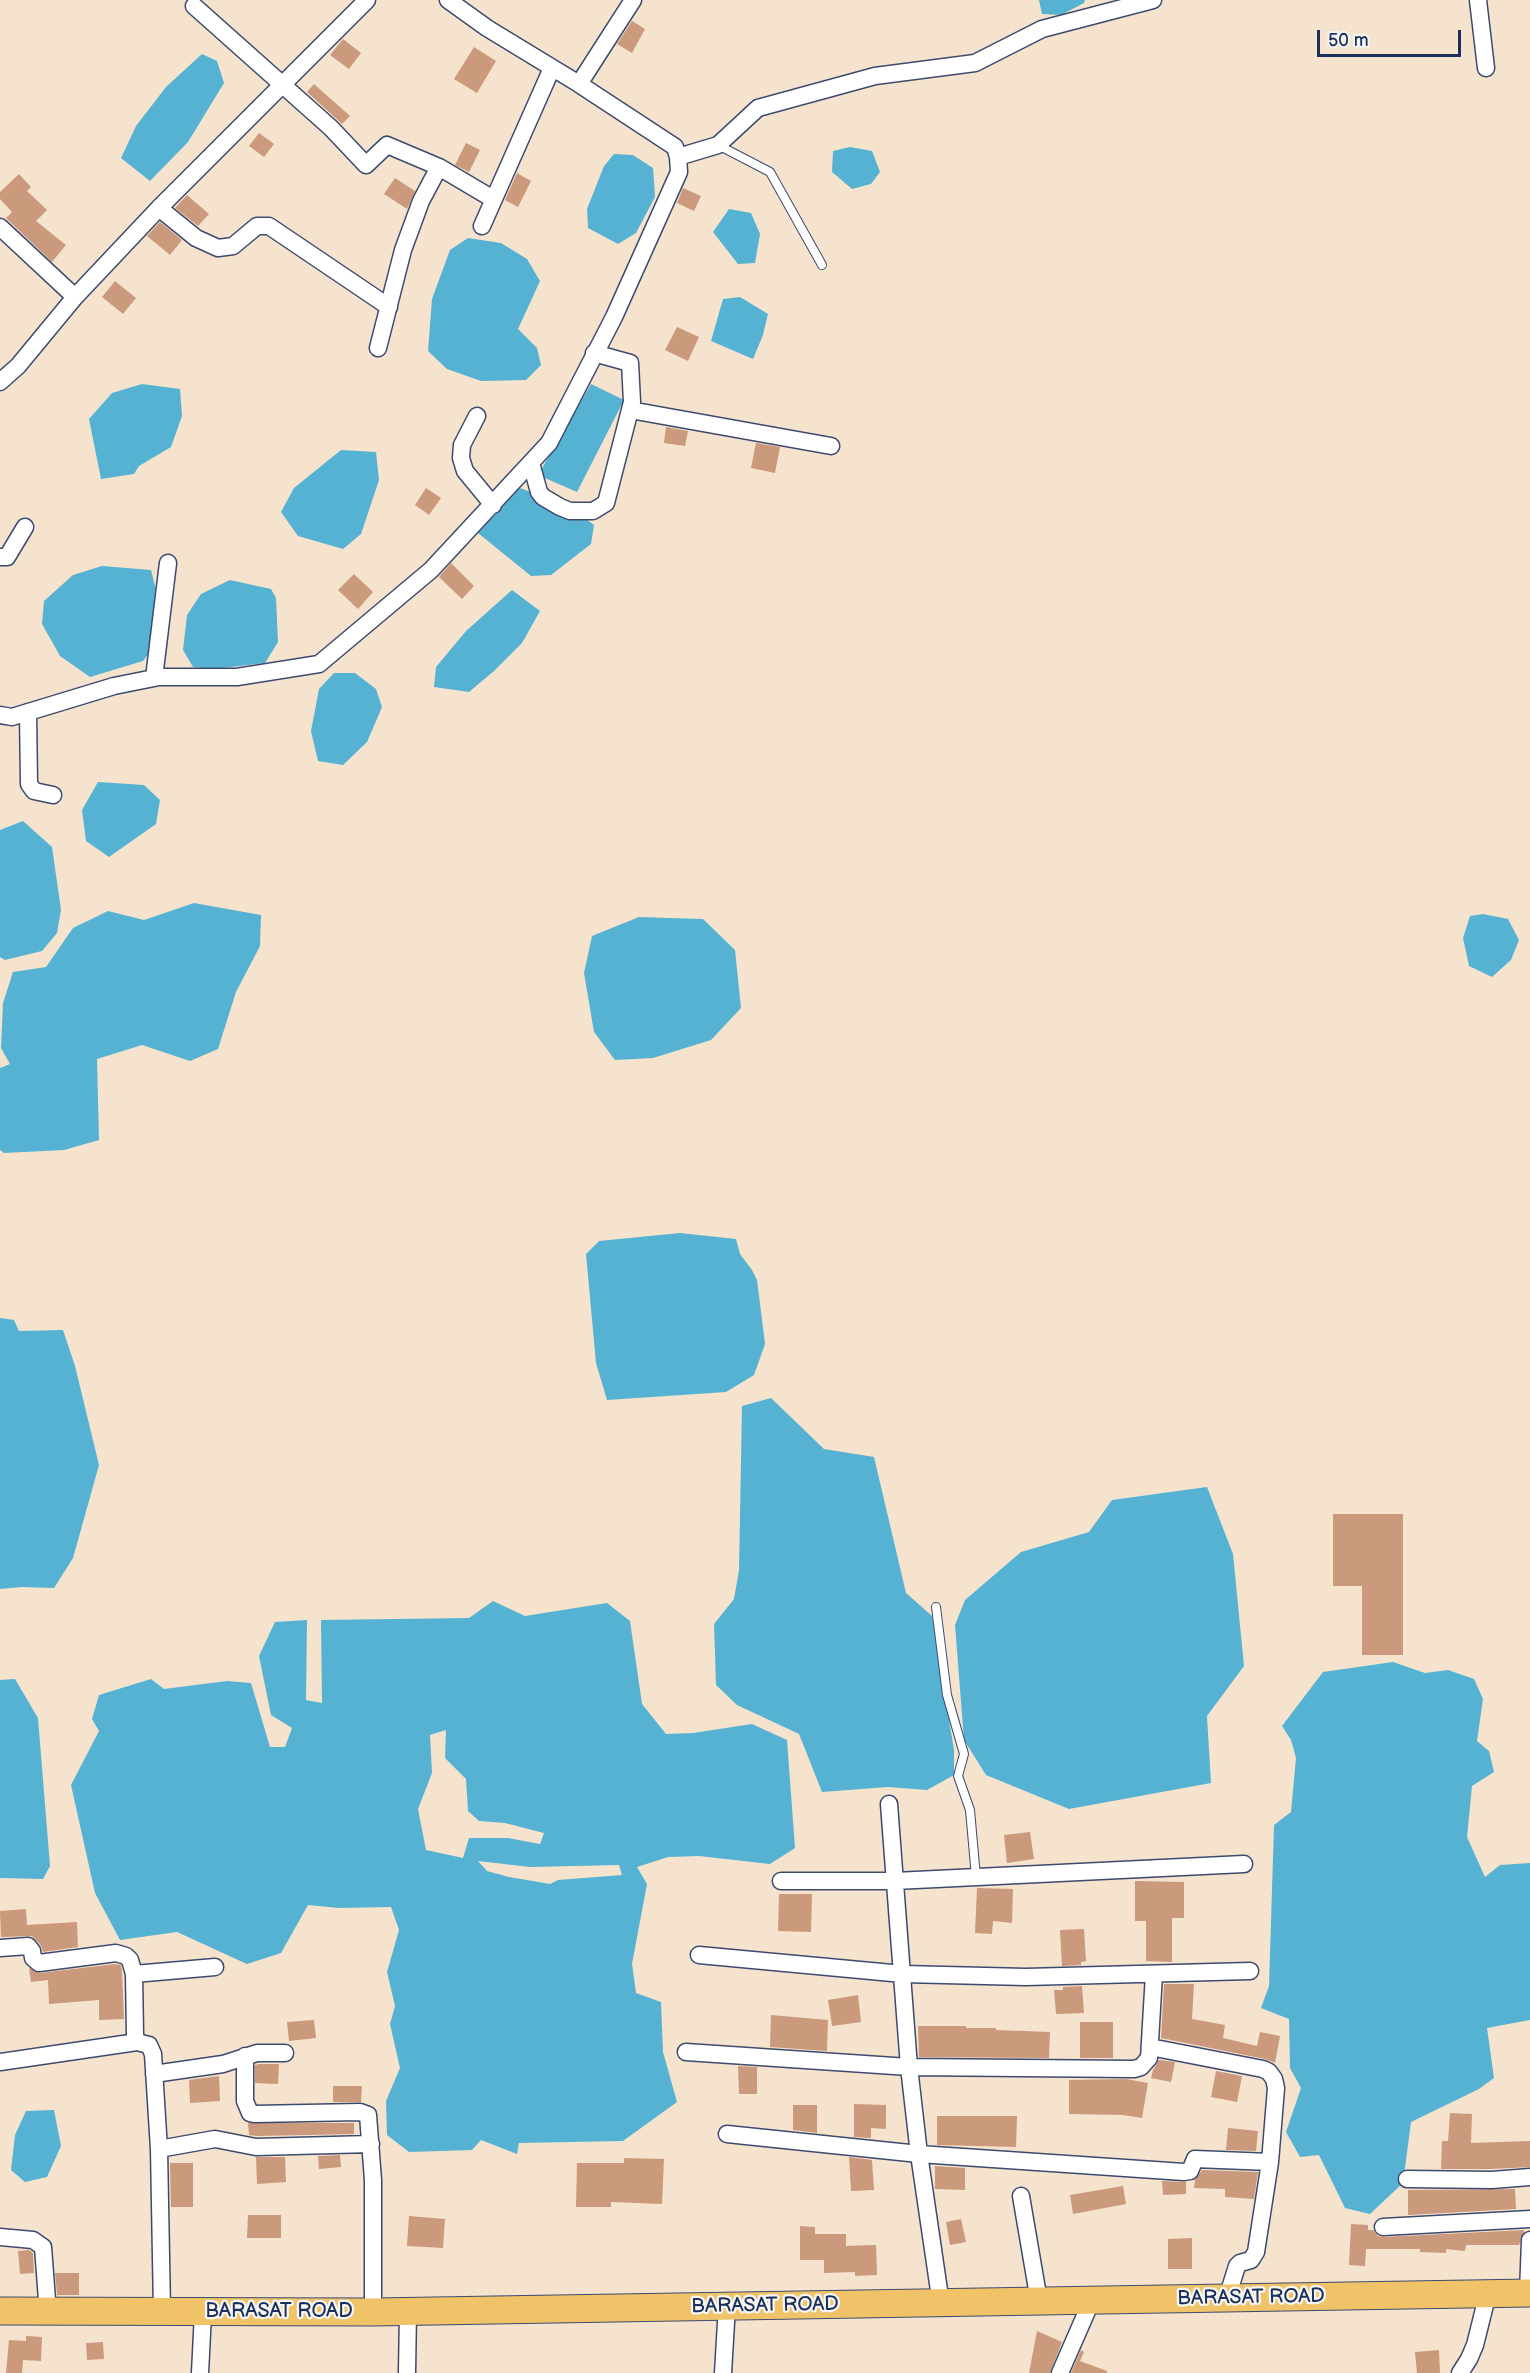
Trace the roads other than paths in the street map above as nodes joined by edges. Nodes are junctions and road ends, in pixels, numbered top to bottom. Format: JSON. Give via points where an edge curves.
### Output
{"nodes":[{"id":1,"x":367,"y":0,"type":"edge"},
{"id":2,"x":448,"y":0,"type":"edge"},
{"id":3,"x":633,"y":0,"type":"edge"},
{"id":4,"x":1153,"y":0,"type":"edge"},
{"id":5,"x":1478,"y":0,"type":"edge"},
{"id":6,"x":194,"y":6,"type":"dead end"},
{"id":7,"x":552,"y":68,"type":"junction"},
{"id":8,"x":1486,"y":68,"type":"dead end"},
{"id":9,"x":579,"y":84,"type":"junction"},
{"id":10,"x":282,"y":85,"type":"junction"},
{"id":11,"x":718,"y":146,"type":"junction"},
{"id":12,"x":678,"y":157,"type":"junction"},
{"id":13,"x":439,"y":167,"type":"junction"},
{"id":14,"x":493,"y":200,"type":"junction"},
{"id":15,"x":159,"y":208,"type":"junction"},
{"id":16,"x":482,"y":225,"type":"dead end"},
{"id":17,"x":0,"y":227,"type":"edge"},
{"id":18,"x":822,"y":265,"type":"dead end"},
{"id":19,"x":75,"y":297,"type":"junction"},
{"id":20,"x":389,"y":307,"type":"junction"},
{"id":21,"x":378,"y":348,"type":"dead end"},
{"id":22,"x":594,"y":353,"type":"junction"},
{"id":23,"x":0,"y":382,"type":"edge"},
{"id":24,"x":630,"y":410,"type":"junction"},
{"id":25,"x":477,"y":416,"type":"dead end"},
{"id":26,"x":831,"y":446,"type":"dead end"},
{"id":27,"x":531,"y":463,"type":"junction"},
{"id":28,"x":493,"y":505,"type":"junction"},
{"id":29,"x":25,"y":527,"type":"dead end"},
{"id":30,"x":0,"y":557,"type":"edge"},
{"id":31,"x":168,"y":563,"type":"dead end"},
{"id":32,"x":154,"y":678,"type":"junction"},
{"id":33,"x":28,"y":712,"type":"junction"},
{"id":34,"x":0,"y":715,"type":"edge"},
{"id":35,"x":53,"y":795,"type":"dead end"},
{"id":36,"x":936,"y":1607,"type":"dead end"},
{"id":37,"x":889,"y":1804,"type":"dead end"},
{"id":38,"x":1244,"y":1864,"type":"dead end"},
{"id":39,"x":976,"y":1876,"type":"junction"},
{"id":40,"x":781,"y":1881,"type":"dead end"},
{"id":41,"x":895,"y":1881,"type":"junction"},
{"id":42,"x":0,"y":1947,"type":"edge"},
{"id":43,"x":699,"y":1955,"type":"dead end"},
{"id":44,"x":215,"y":1967,"type":"dead end"},
{"id":45,"x":1250,"y":1971,"type":"dead end"},
{"id":46,"x":134,"y":1974,"type":"junction"},
{"id":47,"x":903,"y":1974,"type":"junction"},
{"id":48,"x":1154,"y":1974,"type":"junction"},
{"id":49,"x":137,"y":2042,"type":"junction"},
{"id":50,"x":1150,"y":2047,"type":"junction"},
{"id":51,"x":686,"y":2052,"type":"dead end"},
{"id":52,"x":285,"y":2053,"type":"dead end"},
{"id":53,"x":245,"y":2056,"type":"junction"},
{"id":54,"x":0,"y":2062,"type":"edge"},
{"id":55,"x":909,"y":2067,"type":"junction"},
{"id":56,"x":154,"y":2074,"type":"junction"},
{"id":57,"x":727,"y":2134,"type":"dead end"},
{"id":58,"x":371,"y":2144,"type":"junction"},
{"id":59,"x":159,"y":2149,"type":"junction"},
{"id":60,"x":919,"y":2154,"type":"junction"},
{"id":61,"x":1270,"y":2162,"type":"junction"},
{"id":62,"x":1530,"y":2177,"type":"edge"},
{"id":63,"x":1407,"y":2179,"type":"dead end"},
{"id":64,"x":1022,"y":2196,"type":"dead end"},
{"id":65,"x":1530,"y":2219,"type":"edge"},
{"id":66,"x":1383,"y":2227,"type":"dead end"},
{"id":67,"x":0,"y":2237,"type":"edge"},
{"id":68,"x":1530,"y":2240,"type":"edge"},
{"id":69,"x":1488,"y":2293,"type":"junction"},
{"id":70,"x":1529,"y":2293,"type":"edge"},
{"id":71,"x":1227,"y":2298,"type":"junction"},
{"id":72,"x":1039,"y":2301,"type":"junction"},
{"id":73,"x":1091,"y":2302,"type":"junction"},
{"id":74,"x":941,"y":2304,"type":"junction"},
{"id":75,"x":727,"y":2306,"type":"junction"},
{"id":76,"x":0,"y":2311,"type":"edge"},
{"id":77,"x":162,"y":2311,"type":"junction"},
{"id":78,"x":408,"y":2311,"type":"junction"},
{"id":79,"x":373,"y":2312,"type":"junction"},
{"id":80,"x":48,"y":2313,"type":"junction"},
{"id":81,"x":203,"y":2313,"type":"junction"},
{"id":82,"x":200,"y":2373,"type":"edge"},
{"id":83,"x":408,"y":2373,"type":"edge"},
{"id":84,"x":723,"y":2373,"type":"edge"},
{"id":85,"x":1060,"y":2373,"type":"edge"},
{"id":86,"x":1460,"y":2373,"type":"edge"}],
"edges":[{"from":1,"to":10,"type":"street"},
{"from":2,"to":7,"type":"street"},
{"from":3,"to":9,"type":"street"},
{"from":4,"to":11,"type":"street","via":[[1042,29],[975,63],[874,76],[758,108]]},
{"from":5,"to":8,"type":"street"},
{"from":6,"to":10,"type":"street"},
{"from":7,"to":9,"type":"street"},
{"from":7,"to":14,"type":"street"},
{"from":9,"to":12,"type":"street","via":[[675,147]]},
{"from":10,"to":13,"type":"street","via":[[366,165],[387,145]]},
{"from":10,"to":15,"type":"street"},
{"from":11,"to":12,"type":"street"},
{"from":11,"to":18,"type":"lane","via":[[770,172]]},
{"from":12,"to":22,"type":"street","via":[[679,172]]},
{"from":13,"to":14,"type":"street"},
{"from":13,"to":20,"type":"street","via":[[407,240]]},
{"from":14,"to":16,"type":"street"},
{"from":15,"to":19,"type":"street"},
{"from":15,"to":20,"type":"street","via":[[196,238],[218,248],[233,246],[256,226],[269,226]]},
{"from":17,"to":19,"type":"street"},
{"from":19,"to":23,"type":"street"},
{"from":20,"to":21,"type":"street"},
{"from":22,"to":24,"type":"street","via":[[630,363]]},
{"from":22,"to":27,"type":"street","via":[[549,443]]},
{"from":24,"to":26,"type":"street"},
{"from":24,"to":27,"type":"street","via":[[609,496],[598,509],[570,511],[543,497]]},
{"from":25,"to":28,"type":"street","via":[[462,445],[461,458],[465,471]]},
{"from":27,"to":28,"type":"street"},
{"from":28,"to":32,"type":"street","via":[[431,570],[320,664],[237,677]]},
{"from":29,"to":30,"type":"street","via":[[8,557]]},
{"from":31,"to":32,"type":"street"},
{"from":32,"to":33,"type":"street"},
{"from":33,"to":34,"type":"street","via":[[12,717]]},
{"from":33,"to":35,"type":"street","via":[[29,784],[34,791]]},
{"from":36,"to":39,"type":"lane","via":[[947,1695],[964,1754],[958,1776],[970,1810]]},
{"from":37,"to":41,"type":"street"},
{"from":38,"to":39,"type":"street"},
{"from":39,"to":41,"type":"street"},
{"from":40,"to":41,"type":"street"},
{"from":41,"to":47,"type":"street"},
{"from":42,"to":46,"type":"street","via":[[28,1946],[39,1963],[120,1953],[130,1960]]},
{"from":43,"to":47,"type":"street"},
{"from":44,"to":46,"type":"street"},
{"from":45,"to":48,"type":"street"},
{"from":46,"to":49,"type":"street"},
{"from":47,"to":48,"type":"street"},
{"from":47,"to":55,"type":"street"},
{"from":48,"to":50,"type":"street"},
{"from":49,"to":54,"type":"street"},
{"from":49,"to":56,"type":"street","via":[[152,2049]]},
{"from":50,"to":55,"type":"street","via":[[1146,2062],[1134,2069]]},
{"from":50,"to":61,"type":"street","via":[[1269,2072],[1276,2088]]},
{"from":51,"to":55,"type":"street"},
{"from":52,"to":53,"type":"street"},
{"from":53,"to":56,"type":"street","via":[[223,2064]]},
{"from":53,"to":58,"type":"street","via":[[245,2101],[250,2113],[365,2112],[370,2121]]},
{"from":55,"to":60,"type":"street"},
{"from":56,"to":59,"type":"street"},
{"from":57,"to":60,"type":"street"},
{"from":58,"to":59,"type":"street","via":[[256,2147],[215,2139]]},
{"from":58,"to":79,"type":"street"},
{"from":59,"to":77,"type":"street"},
{"from":60,"to":61,"type":"street","via":[[1188,2172],[1196,2159]]},
{"from":60,"to":74,"type":"street"},
{"from":61,"to":71,"type":"street","via":[[1256,2252],[1251,2260],[1237,2266]]},
{"from":62,"to":63,"type":"street","via":[[1492,2181]]},
{"from":64,"to":72,"type":"street"},
{"from":65,"to":66,"type":"street"},
{"from":67,"to":80,"type":"street","via":[[33,2241],[43,2247]]},
{"from":68,"to":70,"type":"street"},
{"from":69,"to":70,"type":"main road","name":"BARASAT ROAD"},
{"from":69,"to":71,"type":"main road","name":"BARASAT ROAD"},
{"from":69,"to":86,"type":"street","via":[[1475,2345]]},
{"from":71,"to":73,"type":"main road","name":"BARASAT ROAD"},
{"from":72,"to":73,"type":"main road","name":"BARASAT ROAD"},
{"from":72,"to":74,"type":"main road","name":"BARASAT ROAD"},
{"from":73,"to":85,"type":"street"},
{"from":74,"to":75,"type":"main road","name":"BARASAT ROAD"},
{"from":75,"to":78,"type":"main road","name":"BARASAT ROAD"},
{"from":75,"to":84,"type":"street"},
{"from":76,"to":80,"type":"main road","name":"BARASAT ROAD"},
{"from":77,"to":80,"type":"main road","name":"BARASAT ROAD"},
{"from":77,"to":81,"type":"main road","name":"BARASAT ROAD"},
{"from":78,"to":79,"type":"main road","name":"BARASAT ROAD"},
{"from":78,"to":83,"type":"street"},
{"from":79,"to":81,"type":"main road","name":"BARASAT ROAD"},
{"from":81,"to":82,"type":"street"}]}
